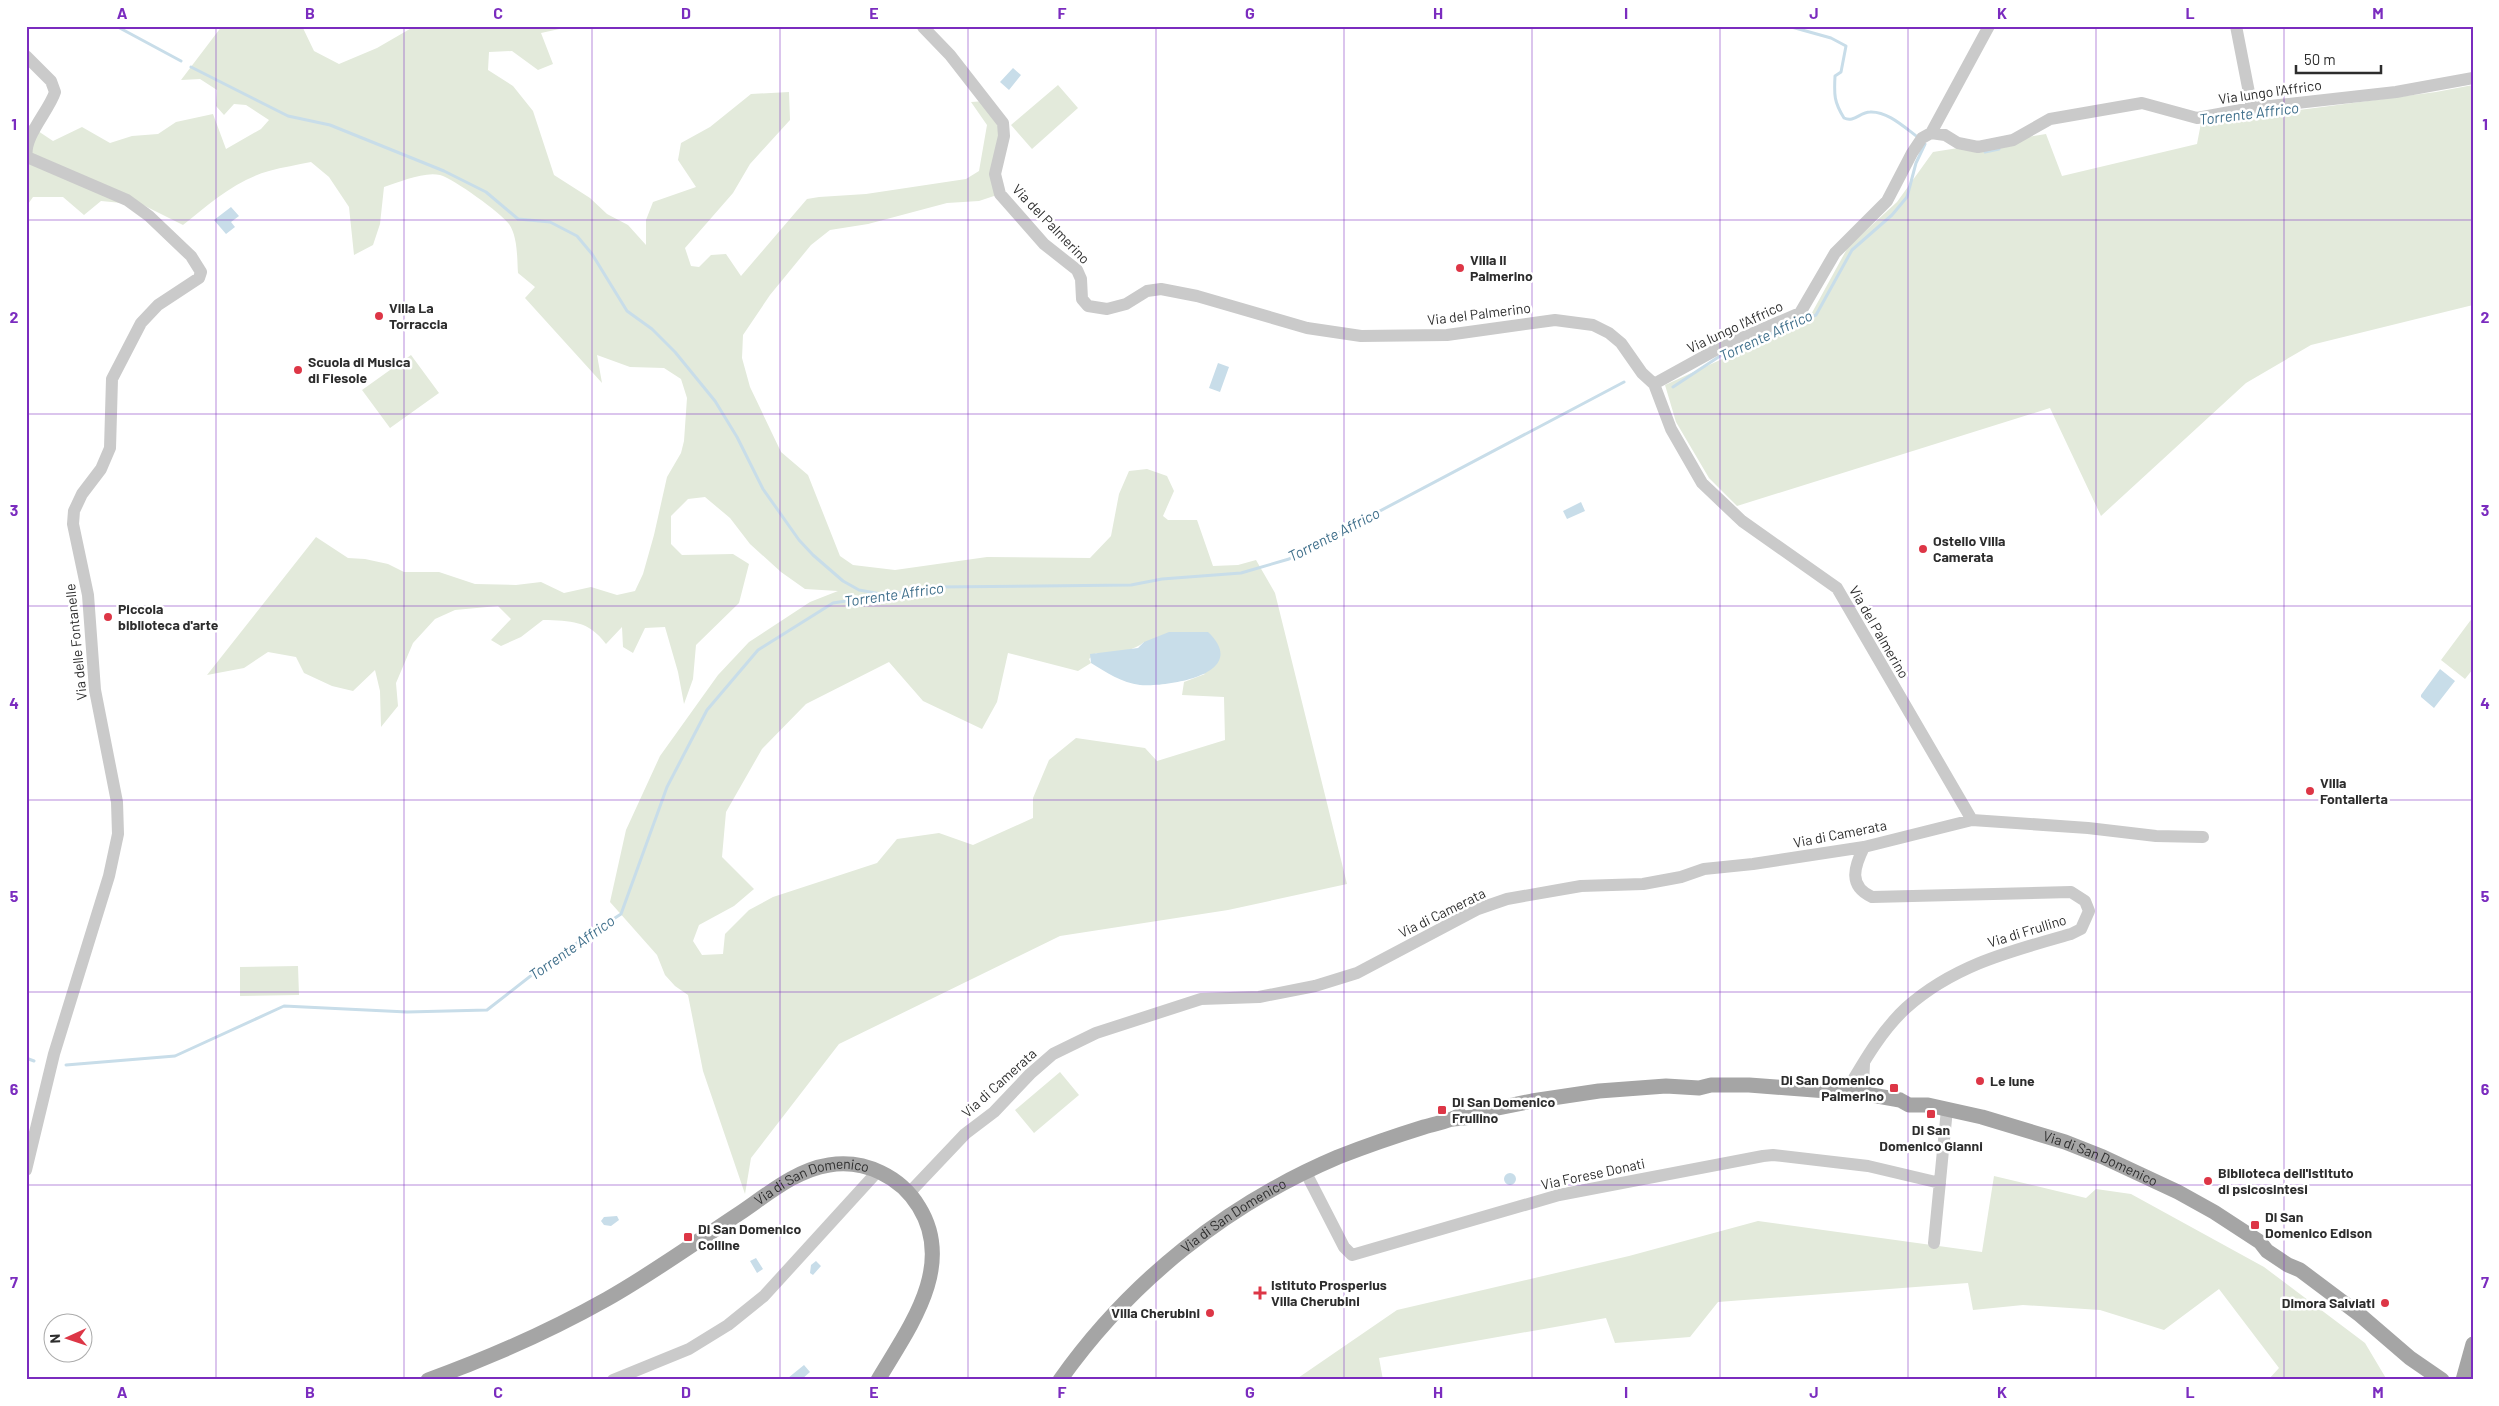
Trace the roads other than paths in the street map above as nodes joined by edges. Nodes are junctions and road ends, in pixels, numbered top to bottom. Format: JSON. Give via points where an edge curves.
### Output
{"nodes":[{"id":1,"x":1990,"y":26,"type":"edge"},
{"id":2,"x":2236,"y":26,"type":"edge"},
{"id":3,"x":924,"y":27,"type":"edge"},
{"id":4,"x":26,"y":56,"type":"edge"},
{"id":5,"x":2473,"y":78,"type":"edge"},
{"id":6,"x":2252,"y":108,"type":"junction"},
{"id":7,"x":1931,"y":132,"type":"junction"},
{"id":8,"x":1654,"y":384,"type":"junction"},
{"id":9,"x":1972,"y":820,"type":"junction"},
{"id":10,"x":2203,"y":837,"type":"dead end"},
{"id":11,"x":1864,"y":847,"type":"junction"},
{"id":12,"x":1865,"y":1061,"type":"junction"},
{"id":13,"x":1846,"y":1092,"type":"junction"},
{"id":14,"x":1866,"y":1094,"type":"junction"},
{"id":15,"x":1947,"y":1109,"type":"junction"},
{"id":16,"x":26,"y":1170,"type":"edge"},
{"id":17,"x":878,"y":1171,"type":"junction"},
{"id":18,"x":1305,"y":1171,"type":"junction"},
{"id":19,"x":1940,"y":1183,"type":"junction"},
{"id":20,"x":910,"y":1192,"type":"junction"},
{"id":21,"x":1934,"y":1243,"type":"dead end"},
{"id":22,"x":2473,"y":1344,"type":"edge"},
{"id":23,"x":2410,"y":1358,"type":"junction"},
{"id":24,"x":428,"y":1380,"type":"edge"},
{"id":25,"x":613,"y":1380,"type":"edge"},
{"id":26,"x":878,"y":1380,"type":"edge"},
{"id":27,"x":1060,"y":1380,"type":"edge"},
{"id":28,"x":2428,"y":1380,"type":"edge"},
{"id":29,"x":2442,"y":1380,"type":"edge"},
{"id":30,"x":2463,"y":1380,"type":"edge"}],
"edges":[{"from":1,"to":7,"type":"street"},
{"from":2,"to":6,"type":"street"},
{"from":3,"to":8,"type":"street","name":"Via del Palmerino","via":[[1003,123],[1004,136],[995,174],[1000,194],[1044,244],[1077,270],[1082,300],[1088,306],[1108,309],[1126,304],[1147,291],[1161,289],[1197,296],[1307,328],[1361,336],[1446,334],[1555,320],[1575,321],[1609,333]]},
{"from":4,"to":16,"type":"street","name":"Via delle Fontanelle","via":[[51,81],[54,92],[35,128],[27,157],[127,200],[191,256],[201,275],[158,305],[141,323],[112,379],[110,448],[102,469],[82,494],[74,511],[73,524],[88,596],[95,690],[115,791],[118,834],[109,876],[54,1054]]},
{"from":5,"to":6,"type":"street","name":"Via lungo l'Affrico","via":[[2396,92]]},
{"from":6,"to":7,"type":"street","name":"Via lungo l'Affrico","via":[[2198,118],[2142,103],[2050,119],[2013,140],[1978,147]]},
{"from":7,"to":8,"type":"street","name":"Via lungo l'Affrico","via":[[1922,138],[1912,153],[1887,202],[1835,253],[1800,313],[1721,347]]},
{"from":8,"to":9,"type":"street","name":"Via del Palmerino","via":[[1676,438],[1702,483],[1742,521],[1837,588]]},
{"from":9,"to":10,"type":"street","name":"Via di Camerata"},
{"from":9,"to":11,"type":"street","name":"Via di Camerata"},
{"from":11,"to":12,"type":"street","name":"Via di Frullino","via":[[1857,860],[1854,879],[1857,886],[1872,897],[2071,892],[2085,901],[2088,912],[2081,929],[2071,934],[1981,961],[1927,992],[1905,1009]]},
{"from":11,"to":20,"type":"street","name":"Via di Camerata","via":[[1704,869],[1643,884],[1581,886],[1508,899],[1478,909],[1357,973],[1315,986],[1259,997],[1201,999],[1096,1033],[1053,1054],[994,1112],[965,1134]]},
{"from":12,"to":13,"type":"street","name":"Via di Frullino"},
{"from":12,"to":14,"type":"street","via":[[1863,1080]]},
{"from":13,"to":14,"type":"main road","name":"Via di San Domenico"},
{"from":13,"to":18,"type":"main road","name":"Via di San Domenico","via":[[1749,1085],[1599,1091],[1461,1114]]},
{"from":14,"to":15,"type":"main road","name":"Via di San Domenico","via":[[1900,1100],[1921,1099],[1928,1105]]},
{"from":15,"to":19,"type":"street"},
{"from":15,"to":23,"type":"main road","name":"Via di San Domenico","via":[[2019,1127],[2103,1157],[2178,1192],[2300,1270]]},
{"from":17,"to":20,"type":"main road","name":"Via di San Domenico","via":[[895,1179]]},
{"from":17,"to":24,"type":"main road","name":"Via di San Domenico","via":[[853,1164],[830,1164],[791,1178],[607,1299],[472,1364]]},
{"from":17,"to":25,"type":"street","via":[[764,1296],[728,1325],[689,1349]]},
{"from":18,"to":19,"type":"street","name":"Via Forese Donati","via":[[1344,1247],[1352,1255],[1559,1195],[1763,1156],[1868,1166]]},
{"from":18,"to":27,"type":"main road","name":"Via di San Domenico","via":[[1232,1213],[1154,1274],[1098,1331]]},
{"from":19,"to":21,"type":"street"},
{"from":20,"to":26,"type":"main road","name":"Via di San Domenico","via":[[924,1214],[930,1232],[933,1257],[930,1282],[915,1317]]},
{"from":22,"to":30,"type":"main road"},
{"from":23,"to":28,"type":"main road","name":"Via di San Domenico"},
{"from":23,"to":29,"type":"main road","name":"Via di San Domenico"}]}
